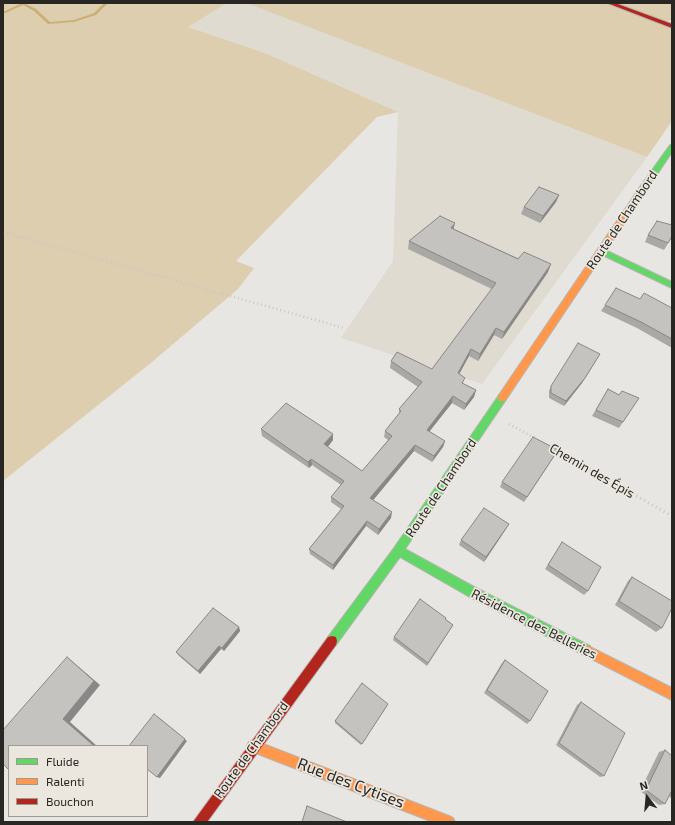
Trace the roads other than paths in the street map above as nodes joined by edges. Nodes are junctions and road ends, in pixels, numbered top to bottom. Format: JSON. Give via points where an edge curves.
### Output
{"nodes":[{"id":1,"x":610,"y":3,"type":"edge"},
{"id":2,"x":672,"y":26,"type":"edge"},
{"id":3,"x":672,"y":147,"type":"edge"},
{"id":4,"x":601,"y":251,"type":"junction"},
{"id":5,"x":672,"y":284,"type":"edge"},
{"id":6,"x":398,"y":551,"type":"junction"},
{"id":7,"x":672,"y":694,"type":"edge"},
{"id":8,"x":253,"y":746,"type":"junction"},
{"id":9,"x":199,"y":822,"type":"edge"},
{"id":10,"x":449,"y":822,"type":"edge"}],
"edges":[{"from":1,"to":2,"type":"main road"},
{"from":3,"to":4,"type":"main road","name":"Route de Chambord"},
{"from":4,"to":5,"type":"main road"},
{"from":4,"to":6,"type":"main road","name":"Route de Chambord"},
{"from":6,"to":7,"type":"main road","name":"Résidence des Belleries","via":[[472,592]]},
{"from":6,"to":8,"type":"main road","name":"Route de Chambord"},
{"from":8,"to":9,"type":"main road","name":"Route de Chambord"},
{"from":8,"to":10,"type":"main road","name":"Rue des Cytises"}]}
